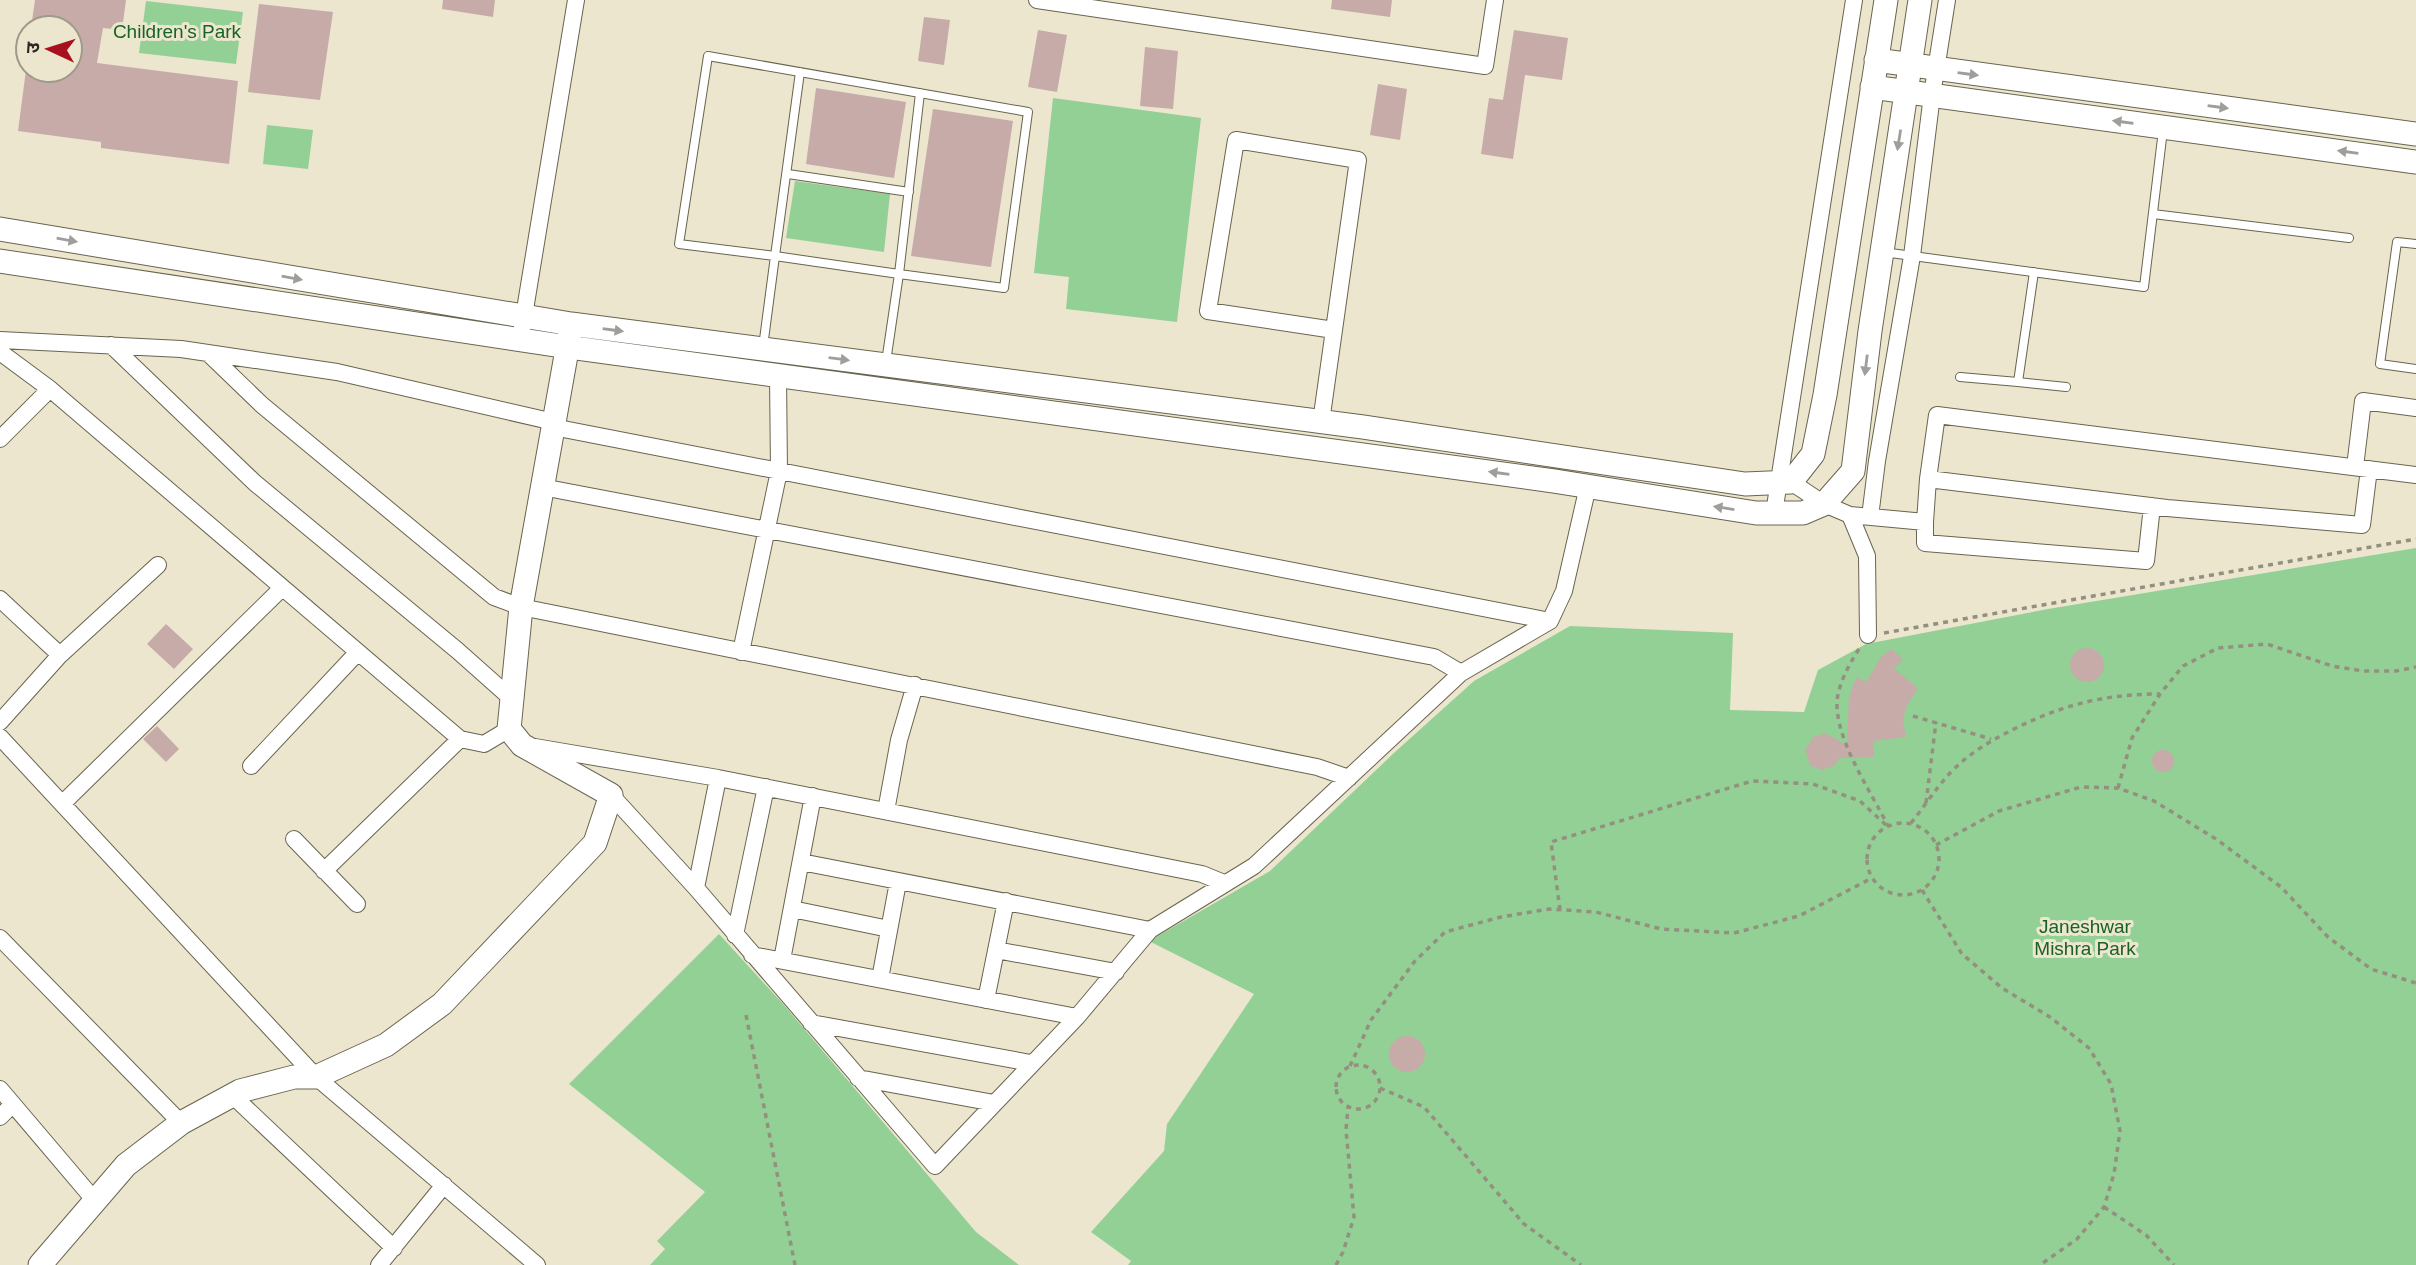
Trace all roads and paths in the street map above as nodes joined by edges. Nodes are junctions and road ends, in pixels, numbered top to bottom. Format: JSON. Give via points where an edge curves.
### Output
{"nodes":[{"id":1,"x":576,"y":0,"type":"edge"},
{"id":2,"x":1495,"y":0,"type":"edge"},
{"id":3,"x":1854,"y":0,"type":"edge"},
{"id":4,"x":1885,"y":0,"type":"edge"},
{"id":5,"x":1920,"y":0,"type":"edge"},
{"id":6,"x":1947,"y":0,"type":"edge"},
{"id":7,"x":1047,"y":1,"type":"edge"},
{"id":8,"x":1876,"y":60,"type":"junction"},
{"id":9,"x":1910,"y":66,"type":"junction"},
{"id":10,"x":1936,"y":69,"type":"junction"},
{"id":11,"x":800,"y":72,"type":"junction"},
{"id":12,"x":1872,"y":87,"type":"junction"},
{"id":13,"x":1906,"y":92,"type":"junction"},
{"id":14,"x":920,"y":93,"type":"junction"},
{"id":15,"x":1932,"y":95,"type":"junction"},
{"id":16,"x":2164,"y":127,"type":"junction"},
{"id":17,"x":2416,"y":134,"type":"edge"},
{"id":18,"x":2416,"y":162,"type":"edge"},
{"id":19,"x":788,"y":174,"type":"junction"},
{"id":20,"x":909,"y":192,"type":"junction"},
{"id":21,"x":2153,"y":214,"type":"junction"},
{"id":22,"x":0,"y":229,"type":"edge"},
{"id":23,"x":2350,"y":238,"type":"dead end"},
{"id":24,"x":2416,"y":244,"type":"edge"},
{"id":25,"x":1882,"y":252,"type":"junction"},
{"id":26,"x":775,"y":256,"type":"junction"},
{"id":27,"x":1912,"y":256,"type":"junction"},
{"id":28,"x":0,"y":261,"type":"edge"},
{"id":29,"x":2034,"y":272,"type":"junction"},
{"id":30,"x":899,"y":274,"type":"junction"},
{"id":31,"x":522,"y":328,"type":"junction"},
{"id":32,"x":1334,"y":330,"type":"junction"},
{"id":33,"x":569,"y":336,"type":"junction"},
{"id":34,"x":0,"y":340,"type":"edge"},
{"id":35,"x":111,"y":345,"type":"junction"},
{"id":36,"x":762,"y":350,"type":"junction"},
{"id":37,"x":0,"y":352,"type":"edge"},
{"id":38,"x":208,"y":353,"type":"junction"},
{"id":39,"x":886,"y":365,"type":"junction"},
{"id":40,"x":2416,"y":369,"type":"edge"},
{"id":41,"x":778,"y":376,"type":"junction"},
{"id":42,"x":1960,"y":377,"type":"dead end"},
{"id":43,"x":2018,"y":382,"type":"junction"},
{"id":44,"x":2066,"y":387,"type":"dead end"},
{"id":45,"x":50,"y":388,"type":"junction"},
{"id":46,"x":2416,"y":408,"type":"edge"},
{"id":47,"x":1321,"y":422,"type":"junction"},
{"id":48,"x":554,"y":424,"type":"junction"},
{"id":49,"x":0,"y":439,"type":"edge"},
{"id":50,"x":2362,"y":468,"type":"junction"},
{"id":51,"x":779,"y":471,"type":"junction"},
{"id":52,"x":2416,"y":475,"type":"edge"},
{"id":53,"x":1928,"y":478,"type":"junction"},
{"id":54,"x":1786,"y":482,"type":"junction"},
{"id":55,"x":1588,"y":486,"type":"junction"},
{"id":56,"x":542,"y":488,"type":"junction"},
{"id":57,"x":1824,"y":504,"type":"junction"},
{"id":58,"x":2152,"y":506,"type":"junction"},
{"id":59,"x":1774,"y":513,"type":"junction"},
{"id":60,"x":1850,"y":515,"type":"junction"},
{"id":61,"x":1870,"y":517,"type":"junction"},
{"id":62,"x":1925,"y":522,"type":"junction"},
{"id":63,"x":767,"y":530,"type":"junction"},
{"id":64,"x":2416,"y":539,"type":"edge"},
{"id":65,"x":158,"y":565,"type":"dead end"},
{"id":66,"x":282,"y":588,"type":"junction"},
{"id":67,"x":0,"y":598,"type":"edge"},
{"id":68,"x":521,"y":607,"type":"junction"},
{"id":69,"x":1550,"y":621,"type":"junction"},
{"id":70,"x":1868,"y":635,"type":"junction"},
{"id":71,"x":358,"y":652,"type":"junction"},
{"id":72,"x":741,"y":652,"type":"junction"},
{"id":73,"x":60,"y":654,"type":"junction"},
{"id":74,"x":2416,"y":667,"type":"edge"},
{"id":75,"x":1461,"y":673,"type":"junction"},
{"id":76,"x":915,"y":685,"type":"junction"},
{"id":77,"x":2160,"y":694,"type":"junction"},
{"id":78,"x":512,"y":699,"type":"junction"},
{"id":79,"x":1913,"y":716,"type":"dead end"},
{"id":80,"x":0,"y":722,"type":"edge"},
{"id":81,"x":1936,"y":722,"type":"junction"},
{"id":82,"x":0,"y":737,"type":"edge"},
{"id":83,"x":515,"y":737,"type":"junction"},
{"id":84,"x":460,"y":739,"type":"junction"},
{"id":85,"x":1993,"y":739,"type":"junction"},
{"id":86,"x":251,"y":766,"type":"dead end"},
{"id":87,"x":718,"y":778,"type":"junction"},
{"id":88,"x":1349,"y":778,"type":"junction"},
{"id":89,"x":766,"y":787,"type":"junction"},
{"id":90,"x":2118,"y":788,"type":"junction"},
{"id":91,"x":611,"y":795,"type":"junction"},
{"id":92,"x":813,"y":796,"type":"junction"},
{"id":93,"x":62,"y":804,"type":"junction"},
{"id":94,"x":1925,"y":804,"type":"junction"},
{"id":95,"x":886,"y":811,"type":"junction"},
{"id":96,"x":1911,"y":823,"type":"junction"},
{"id":97,"x":1888,"y":826,"type":"junction"},
{"id":98,"x":293,"y":839,"type":"dead end"},
{"id":99,"x":1936,"y":845,"type":"junction"},
{"id":100,"x":801,"y":862,"type":"junction"},
{"id":101,"x":324,"y":871,"type":"junction"},
{"id":102,"x":1872,"y":878,"type":"junction"},
{"id":103,"x":898,"y":882,"type":"junction"},
{"id":104,"x":1224,"y":883,"type":"junction"},
{"id":105,"x":695,"y":888,"type":"junction"},
{"id":106,"x":1922,"y":890,"type":"junction"},
{"id":107,"x":1006,"y":901,"type":"junction"},
{"id":108,"x":357,"y":904,"type":"dead end"},
{"id":109,"x":792,"y":909,"type":"junction"},
{"id":110,"x":1560,"y":910,"type":"junction"},
{"id":111,"x":889,"y":929,"type":"junction"},
{"id":112,"x":1150,"y":930,"type":"junction"},
{"id":113,"x":735,"y":935,"type":"junction"},
{"id":114,"x":0,"y":938,"type":"edge"},
{"id":115,"x":996,"y":950,"type":"junction"},
{"id":116,"x":752,"y":955,"type":"junction"},
{"id":117,"x":782,"y":960,"type":"junction"},
{"id":118,"x":1116,"y":972,"type":"junction"},
{"id":119,"x":880,"y":979,"type":"junction"},
{"id":120,"x":2416,"y":983,"type":"edge"},
{"id":121,"x":986,"y":1000,"type":"junction"},
{"id":122,"x":746,"y":1015,"type":"dead end"},
{"id":123,"x":1077,"y":1017,"type":"junction"},
{"id":124,"x":811,"y":1023,"type":"junction"},
{"id":125,"x":1031,"y":1063,"type":"junction"},
{"id":126,"x":1350,"y":1066,"type":"junction"},
{"id":127,"x":316,"y":1077,"type":"junction"},
{"id":128,"x":858,"y":1078,"type":"junction"},
{"id":129,"x":0,"y":1088,"type":"edge"},
{"id":130,"x":1380,"y":1088,"type":"junction"},
{"id":131,"x":232,"y":1095,"type":"junction"},
{"id":132,"x":994,"y":1103,"type":"junction"},
{"id":133,"x":13,"y":1104,"type":"junction"},
{"id":134,"x":1348,"y":1107,"type":"junction"},
{"id":135,"x":0,"y":1117,"type":"edge"},
{"id":136,"x":181,"y":1123,"type":"junction"},
{"id":137,"x":444,"y":1185,"type":"junction"},
{"id":138,"x":96,"y":1202,"type":"junction"},
{"id":139,"x":2104,"y":1208,"type":"junction"},
{"id":140,"x":394,"y":1248,"type":"junction"},
{"id":141,"x":40,"y":1265,"type":"edge"},
{"id":142,"x":379,"y":1265,"type":"edge"},
{"id":143,"x":537,"y":1265,"type":"edge"},
{"id":144,"x":795,"y":1265,"type":"edge"},
{"id":145,"x":1336,"y":1265,"type":"edge"},
{"id":146,"x":1581,"y":1265,"type":"edge"},
{"id":147,"x":2040,"y":1265,"type":"edge"},
{"id":148,"x":2174,"y":1265,"type":"edge"}],
"edges":[{"from":1,"to":31,"type":"street"},
{"from":2,"to":7,"type":"street","via":[[1485,66]]},
{"from":3,"to":54,"type":"street"},
{"from":4,"to":8,"type":"street"},
{"from":5,"to":9,"type":"street"},
{"from":6,"to":10,"type":"street"},
{"from":8,"to":9,"type":"street"},
{"from":8,"to":12,"type":"street"},
{"from":9,"to":10,"type":"street"},
{"from":9,"to":13,"type":"street"},
{"from":10,"to":15,"type":"street"},
{"from":10,"to":17,"type":"street","one_way":true},
{"from":11,"to":14,"type":"lane"},
{"from":11,"to":19,"type":"lane"},
{"from":11,"to":26,"type":"lane","via":[[708,56],[679,244]]},
{"from":12,"to":13,"type":"street"},
{"from":12,"to":54,"type":"street","via":[[1813,454]]},
{"from":13,"to":15,"type":"street"},
{"from":13,"to":25,"type":"street","one_way":true},
{"from":14,"to":20,"type":"lane"},
{"from":14,"to":30,"type":"lane","via":[[1028,112],[1004,288]]},
{"from":16,"to":15,"type":"street","one_way":true},
{"from":15,"to":27,"type":"street"},
{"from":18,"to":16,"type":"street","one_way":true},
{"from":16,"to":21,"type":"lane"},
{"from":19,"to":20,"type":"lane"},
{"from":19,"to":26,"type":"lane"},
{"from":20,"to":30,"type":"lane"},
{"from":21,"to":23,"type":"lane"},
{"from":21,"to":29,"type":"lane","via":[[2144,287]]},
{"from":22,"to":31,"type":"street","one_way":true},
{"from":24,"to":40,"type":"lane","via":[[2397,242],[2380,364]]},
{"from":25,"to":27,"type":"lane"},
{"from":25,"to":57,"type":"street","one_way":true,"via":[[1853,471]]},
{"from":26,"to":30,"type":"lane"},
{"from":26,"to":36,"type":"lane"},
{"from":27,"to":29,"type":"lane"},
{"from":27,"to":61,"type":"street"},
{"from":28,"to":31,"type":"street"},
{"from":29,"to":43,"type":"lane"},
{"from":30,"to":39,"type":"lane"},
{"from":31,"to":33,"type":"street"},
{"from":32,"to":32,"type":"street","via":[[1358,160],[1236,140],[1208,311]]},
{"from":32,"to":47,"type":"street"},
{"from":33,"to":36,"type":"street","one_way":true},
{"from":33,"to":41,"type":"street"},
{"from":33,"to":48,"type":"street"},
{"from":34,"to":35,"type":"street"},
{"from":35,"to":38,"type":"street"},
{"from":35,"to":78,"type":"street","via":[[256,483]]},
{"from":36,"to":39,"type":"street","one_way":true},
{"from":37,"to":45,"type":"street"},
{"from":38,"to":48,"type":"street","via":[[337,372]]},
{"from":38,"to":68,"type":"street","via":[[261,405],[494,597]]},
{"from":39,"to":47,"type":"street"},
{"from":41,"to":51,"type":"street"},
{"from":55,"to":41,"type":"street","one_way":true},
{"from":42,"to":43,"type":"lane"},
{"from":43,"to":44,"type":"lane"},
{"from":45,"to":49,"type":"street"},
{"from":45,"to":66,"type":"street"},
{"from":46,"to":50,"type":"street","via":[[2363,401]]},
{"from":47,"to":54,"type":"street","via":[[1745,484]]},
{"from":48,"to":51,"type":"street"},
{"from":48,"to":56,"type":"street"},
{"from":50,"to":52,"type":"street"},
{"from":50,"to":53,"type":"street","via":[[1937,415]]},
{"from":50,"to":58,"type":"street","via":[[2362,525]]},
{"from":51,"to":63,"type":"street"},
{"from":51,"to":69,"type":"street"},
{"from":53,"to":58,"type":"street"},
{"from":53,"to":62,"type":"street"},
{"from":54,"to":57,"type":"street"},
{"from":54,"to":59,"type":"street"},
{"from":59,"to":55,"type":"street","one_way":true},
{"from":55,"to":69,"type":"street","via":[[1564,591]]},
{"from":56,"to":63,"type":"street"},
{"from":56,"to":68,"type":"street"},
{"from":57,"to":59,"type":"street","via":[[1803,513]]},
{"from":57,"to":60,"type":"street"},
{"from":58,"to":62,"type":"street","via":[[2146,561],[1924,543]]},
{"from":60,"to":61,"type":"street"},
{"from":60,"to":70,"type":"street","via":[[1867,556]]},
{"from":61,"to":62,"type":"street"},
{"from":63,"to":72,"type":"street"},
{"from":63,"to":75,"type":"street","via":[[1434,657]]},
{"from":64,"to":70,"type":"path"},
{"from":65,"to":73,"type":"street"},
{"from":66,"to":71,"type":"street"},
{"from":66,"to":93,"type":"street"},
{"from":67,"to":73,"type":"street"},
{"from":68,"to":72,"type":"street"},
{"from":68,"to":78,"type":"street"},
{"from":69,"to":75,"type":"street"},
{"from":70,"to":97,"type":"path","via":[[1846,669],[1838,696],[1840,729]]},
{"from":71,"to":84,"type":"street"},
{"from":71,"to":86,"type":"street"},
{"from":72,"to":76,"type":"street"},
{"from":73,"to":80,"type":"street"},
{"from":74,"to":77,"type":"path","via":[[2363,671],[2332,666],[2267,644],[2218,648],[2183,666]]},
{"from":75,"to":88,"type":"street"},
{"from":76,"to":88,"type":"street"},
{"from":76,"to":95,"type":"street"},
{"from":77,"to":85,"type":"path","via":[[2082,701]]},
{"from":77,"to":90,"type":"path","via":[[2132,738]]},
{"from":78,"to":83,"type":"street"},
{"from":79,"to":81,"type":"path"},
{"from":81,"to":85,"type":"path"},
{"from":81,"to":94,"type":"path"},
{"from":82,"to":93,"type":"street"},
{"from":83,"to":84,"type":"street","via":[[484,744]]},
{"from":83,"to":87,"type":"street"},
{"from":83,"to":91,"type":"street"},
{"from":84,"to":101,"type":"street"},
{"from":85,"to":94,"type":"path","via":[[1951,772]]},
{"from":87,"to":89,"type":"street"},
{"from":87,"to":105,"type":"street"},
{"from":88,"to":104,"type":"street","via":[[1254,866]]},
{"from":89,"to":92,"type":"street"},
{"from":89,"to":113,"type":"street"},
{"from":90,"to":99,"type":"path","via":[[2081,787],[1999,811]]},
{"from":90,"to":120,"type":"path","via":[[2154,801],[2216,839],[2281,887],[2328,937],[2371,969]]},
{"from":91,"to":105,"type":"street"},
{"from":91,"to":127,"type":"street","via":[[595,843],[442,1004],[386,1045]]},
{"from":92,"to":95,"type":"street"},
{"from":92,"to":100,"type":"street"},
{"from":93,"to":127,"type":"street"},
{"from":94,"to":96,"type":"path"},
{"from":95,"to":104,"type":"street","via":[[1202,874]]},
{"from":96,"to":97,"type":"path"},
{"from":96,"to":99,"type":"path","via":[[1924,829]]},
{"from":97,"to":102,"type":"path","via":[[1867,850]]},
{"from":97,"to":110,"type":"path","via":[[1860,801],[1812,785],[1752,781],[1551,842]]},
{"from":98,"to":101,"type":"street"},
{"from":99,"to":106,"type":"path","via":[[1938,867]]},
{"from":100,"to":103,"type":"street"},
{"from":100,"to":109,"type":"street"},
{"from":101,"to":108,"type":"street"},
{"from":102,"to":106,"type":"path","via":[[1895,894]]},
{"from":102,"to":110,"type":"path","via":[[1799,916],[1734,933],[1661,929],[1597,912]]},
{"from":103,"to":107,"type":"street"},
{"from":103,"to":111,"type":"street"},
{"from":104,"to":112,"type":"street"},
{"from":105,"to":113,"type":"street"},
{"from":106,"to":139,"type":"path","via":[[1962,954],[2002,988],[2089,1048],[2111,1084],[2120,1130]]},
{"from":107,"to":112,"type":"street"},
{"from":107,"to":115,"type":"street"},
{"from":109,"to":111,"type":"street"},
{"from":109,"to":117,"type":"street"},
{"from":110,"to":126,"type":"path","via":[[1501,917],[1445,932],[1415,961],[1371,1020]]},
{"from":111,"to":119,"type":"street"},
{"from":112,"to":118,"type":"street"},
{"from":113,"to":116,"type":"street"},
{"from":114,"to":136,"type":"street"},
{"from":115,"to":118,"type":"street"},
{"from":115,"to":121,"type":"street"},
{"from":116,"to":117,"type":"street"},
{"from":116,"to":124,"type":"street"},
{"from":117,"to":119,"type":"street"},
{"from":118,"to":123,"type":"street"},
{"from":119,"to":121,"type":"street"},
{"from":121,"to":123,"type":"street"},
{"from":122,"to":144,"type":"path"},
{"from":123,"to":125,"type":"street"},
{"from":124,"to":125,"type":"street"},
{"from":124,"to":128,"type":"street"},
{"from":125,"to":132,"type":"street"},
{"from":126,"to":130,"type":"path","via":[[1374,1072]]},
{"from":126,"to":134,"type":"path","via":[[1337,1077],[1335,1086]]},
{"from":127,"to":131,"type":"street","via":[[294,1077]]},
{"from":127,"to":137,"type":"street"},
{"from":128,"to":132,"type":"street"},
{"from":128,"to":132,"type":"street","via":[[934,1166]]},
{"from":129,"to":133,"type":"street"},
{"from":130,"to":134,"type":"path","via":[[1373,1104]]},
{"from":130,"to":146,"type":"path","via":[[1424,1107],[1524,1224]]},
{"from":131,"to":136,"type":"street"},
{"from":131,"to":140,"type":"street"},
{"from":133,"to":135,"type":"street"},
{"from":133,"to":138,"type":"street"},
{"from":134,"to":145,"type":"path","via":[[1354,1217]]},
{"from":136,"to":138,"type":"street","via":[[126,1165]]},
{"from":137,"to":140,"type":"street"},
{"from":137,"to":143,"type":"street"},
{"from":138,"to":141,"type":"street"},
{"from":139,"to":147,"type":"path","via":[[2077,1239]]},
{"from":139,"to":148,"type":"path","via":[[2146,1235]]},
{"from":140,"to":142,"type":"street"}]}
